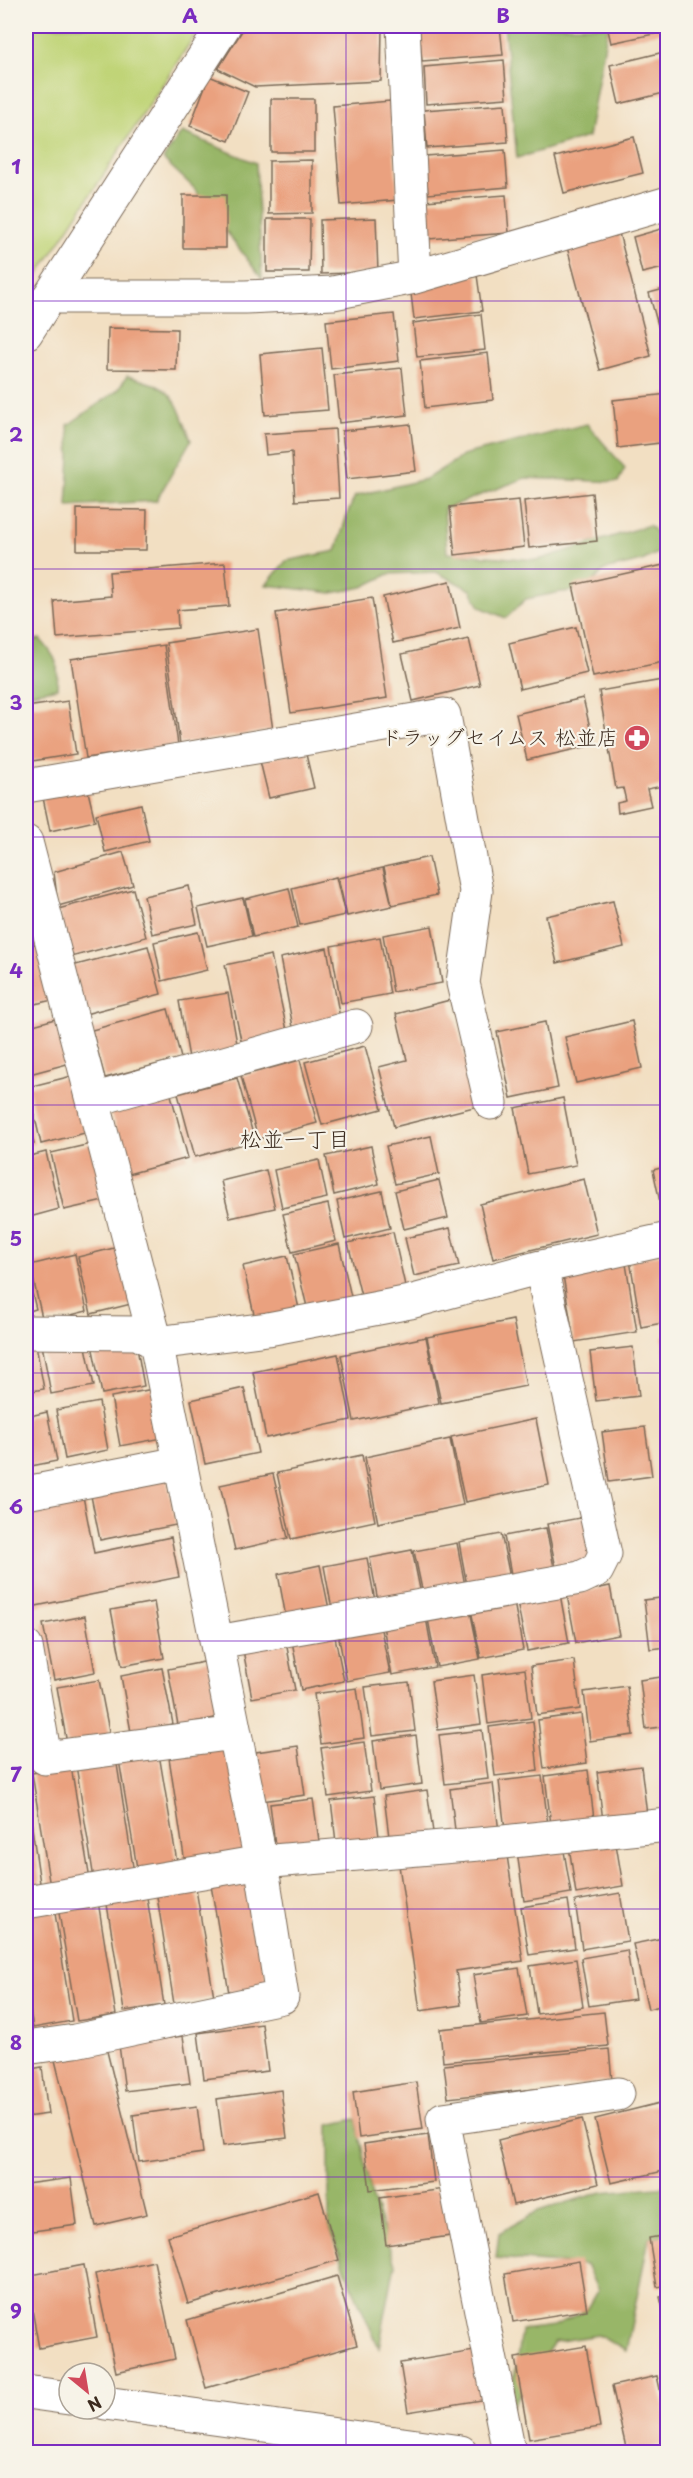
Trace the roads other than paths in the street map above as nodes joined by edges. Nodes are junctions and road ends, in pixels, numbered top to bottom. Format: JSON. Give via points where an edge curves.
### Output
{"nodes":[{"id":1,"x":224,"y":26,"type":"edge"},
{"id":2,"x":403,"y":26,"type":"edge"},
{"id":3,"x":668,"y":203,"type":"edge"},
{"id":4,"x":416,"y":277,"type":"junction"},
{"id":5,"x":49,"y":297,"type":"junction"},
{"id":6,"x":26,"y":333,"type":"edge"},
{"id":7,"x":26,"y":786,"type":"edge"},
{"id":8,"x":26,"y":842,"type":"edge"},
{"id":9,"x":356,"y":1026,"type":"dead end"},
{"id":10,"x":93,"y":1100,"type":"junction"},
{"id":11,"x":491,"y":1103,"type":"dead end"},
{"id":12,"x":668,"y":1239,"type":"edge"},
{"id":13,"x":541,"y":1267,"type":"junction"},
{"id":14,"x":26,"y":1332,"type":"edge"},
{"id":15,"x":156,"y":1343,"type":"junction"},
{"id":16,"x":180,"y":1463,"type":"junction"},
{"id":17,"x":26,"y":1493,"type":"edge"},
{"id":18,"x":217,"y":1642,"type":"junction"},
{"id":19,"x":26,"y":1647,"type":"edge"},
{"id":20,"x":235,"y":1733,"type":"junction"},
{"id":21,"x":668,"y":1825,"type":"edge"},
{"id":22,"x":261,"y":1862,"type":"junction"},
{"id":23,"x":26,"y":1902,"type":"edge"},
{"id":24,"x":26,"y":2048,"type":"edge"},
{"id":25,"x":618,"y":2094,"type":"dead end"},
{"id":26,"x":26,"y":2392,"type":"edge"},
{"id":27,"x":57,"y":2396,"type":"edge"},
{"id":28,"x":117,"y":2405,"type":"edge"},
{"id":29,"x":461,"y":2452,"type":"edge"},
{"id":30,"x":509,"y":2452,"type":"edge"}],
"edges":[{"from":1,"to":5,"type":"street"},
{"from":2,"to":4,"type":"street"},
{"from":3,"to":4,"type":"street"},
{"from":4,"to":5,"type":"street","via":[[333,293]]},
{"from":5,"to":6,"type":"street"},
{"from":7,"to":11,"type":"street","via":[[444,715],[476,891],[463,983]]},
{"from":8,"to":10,"type":"street"},
{"from":9,"to":10,"type":"street"},
{"from":10,"to":15,"type":"street"},
{"from":12,"to":13,"type":"street"},
{"from":13,"to":15,"type":"street","via":[[410,1302],[268,1329]]},
{"from":13,"to":18,"type":"street","via":[[605,1554],[597,1570],[580,1578]]},
{"from":14,"to":15,"type":"street","via":[[137,1333]]},
{"from":15,"to":16,"type":"street"},
{"from":16,"to":17,"type":"street"},
{"from":16,"to":18,"type":"street"},
{"from":18,"to":20,"type":"street"},
{"from":19,"to":20,"type":"street","via":[[45,1758]]},
{"from":20,"to":22,"type":"street"},
{"from":21,"to":22,"type":"street"},
{"from":22,"to":23,"type":"street"},
{"from":22,"to":24,"type":"street","via":[[282,1998]]},
{"from":25,"to":30,"type":"street","via":[[443,2119]]},
{"from":26,"to":27,"type":"street"},
{"from":28,"to":29,"type":"street"}]}
